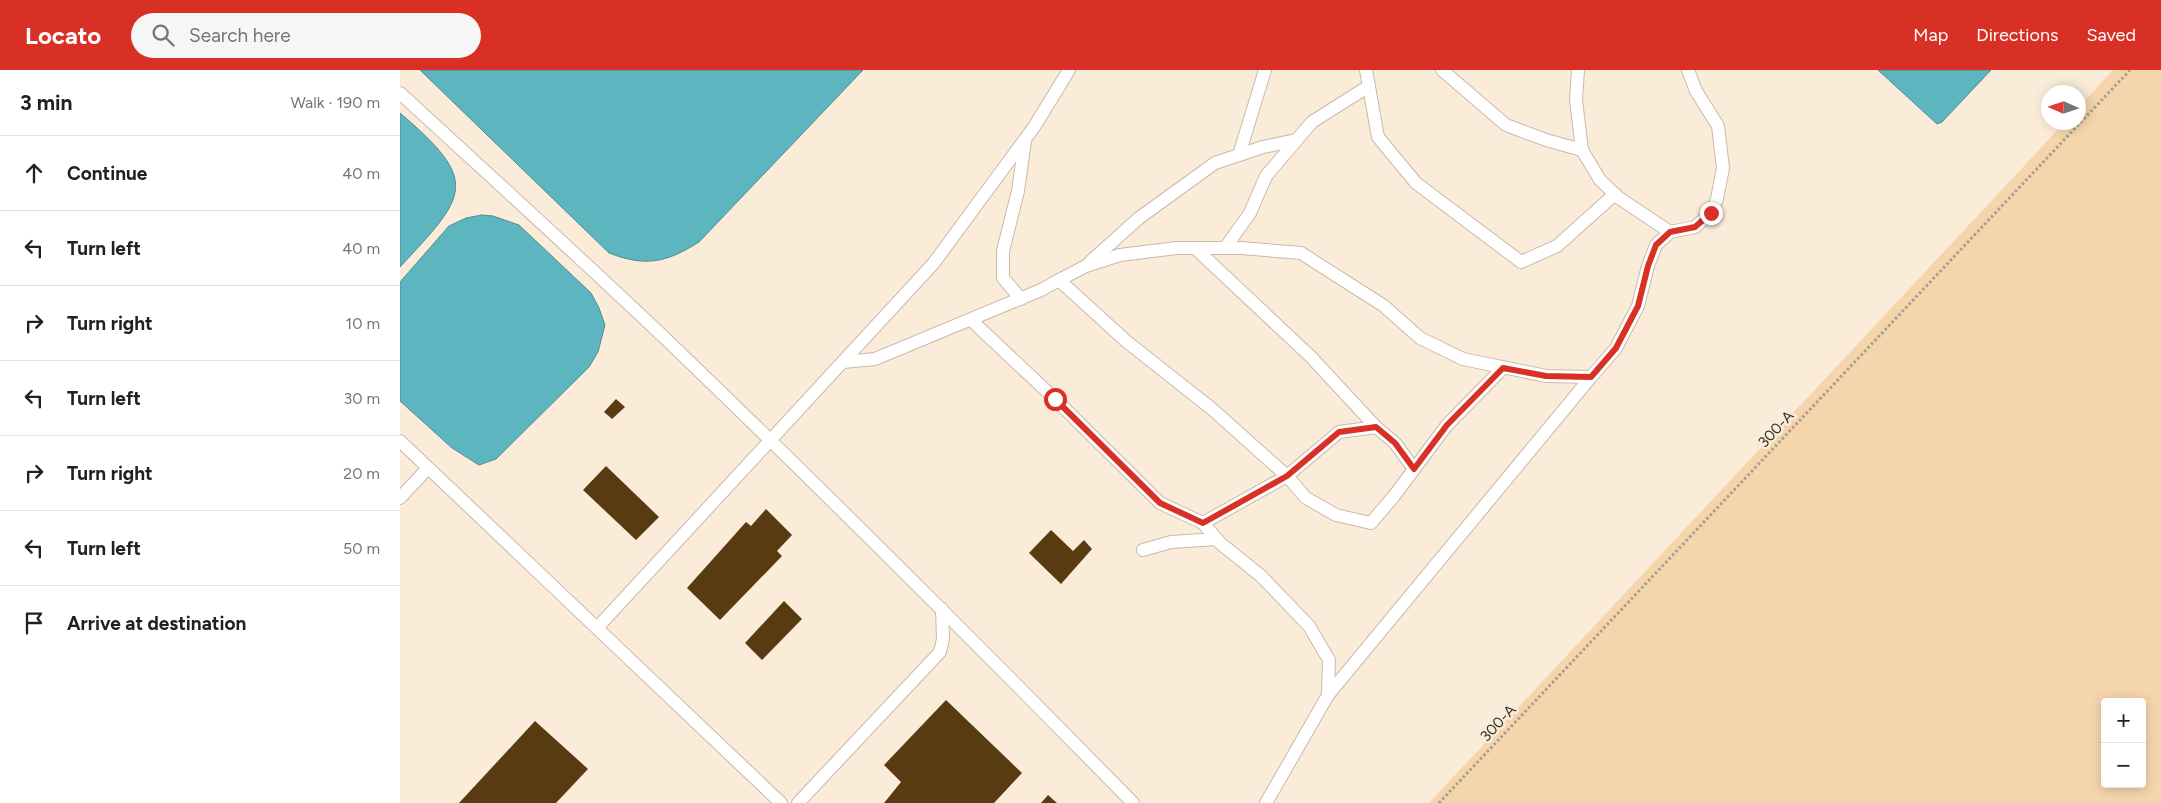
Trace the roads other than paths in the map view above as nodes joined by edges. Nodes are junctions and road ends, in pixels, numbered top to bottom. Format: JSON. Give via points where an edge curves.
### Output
{"nodes":[{"id":1,"x":1069,"y":70,"type":"edge"},
{"id":2,"x":1266,"y":70,"type":"edge"},
{"id":3,"x":1366,"y":70,"type":"edge"},
{"id":4,"x":1442,"y":70,"type":"edge"},
{"id":5,"x":1578,"y":70,"type":"edge"},
{"id":6,"x":1688,"y":70,"type":"edge"},
{"id":7,"x":1369,"y":86,"type":"junction"},
{"id":8,"x":400,"y":93,"type":"edge"},
{"id":9,"x":1026,"y":138,"type":"junction"},
{"id":10,"x":1296,"y":140,"type":"junction"},
{"id":11,"x":1582,"y":150,"type":"junction"},
{"id":12,"x":1238,"y":155,"type":"junction"},
{"id":13,"x":1615,"y":194,"type":"junction"},
{"id":14,"x":1670,"y":232,"type":"junction"},
{"id":15,"x":1195,"y":248,"type":"junction"},
{"id":16,"x":1225,"y":248,"type":"junction"},
{"id":17,"x":1086,"y":266,"type":"junction"},
{"id":18,"x":1059,"y":280,"type":"junction"},
{"id":19,"x":1021,"y":299,"type":"junction"},
{"id":20,"x":971,"y":320,"type":"junction"},
{"id":21,"x":843,"y":362,"type":"junction"},
{"id":22,"x":1503,"y":368,"type":"junction"},
{"id":23,"x":1591,"y":377,"type":"junction"},
{"id":24,"x":1376,"y":427,"type":"junction"},
{"id":25,"x":770,"y":440,"type":"junction"},
{"id":26,"x":400,"y":441,"type":"edge"},
{"id":27,"x":428,"y":468,"type":"junction"},
{"id":28,"x":1414,"y":469,"type":"junction"},
{"id":29,"x":1287,"y":476,"type":"junction"},
{"id":30,"x":400,"y":498,"type":"edge"},
{"id":31,"x":1203,"y":523,"type":"junction"},
{"id":32,"x":1217,"y":538,"type":"junction"},
{"id":33,"x":1143,"y":550,"type":"dead end"},
{"id":34,"x":942,"y":609,"type":"junction"},
{"id":35,"x":597,"y":628,"type":"junction"},
{"id":36,"x":1328,"y":694,"type":"junction"},
{"id":37,"x":781,"y":803,"type":"edge"},
{"id":38,"x":798,"y":803,"type":"edge"},
{"id":39,"x":1133,"y":803,"type":"edge"},
{"id":40,"x":1266,"y":803,"type":"edge"}],
"edges":[{"from":1,"to":9,"type":"lane"},
{"from":2,"to":12,"type":"lane"},
{"from":3,"to":7,"type":"lane"},
{"from":4,"to":11,"type":"lane","via":[[1506,125]]},
{"from":5,"to":11,"type":"lane","via":[[1576,100]]},
{"from":6,"to":14,"type":"lane","via":[[1696,91],[1718,126],[1723,168],[1718,198],[1711,213],[1695,227]]},
{"from":7,"to":10,"type":"lane","via":[[1312,122]]},
{"from":7,"to":13,"type":"lane","via":[[1378,137],[1416,183],[1521,262],[1557,246]]},
{"from":8,"to":25,"type":"lane"},
{"from":9,"to":19,"type":"lane","via":[[1018,191],[1003,251],[1003,278]]},
{"from":9,"to":21,"type":"lane","via":[[933,264]]},
{"from":10,"to":12,"type":"lane"},
{"from":10,"to":16,"type":"lane","via":[[1266,176],[1250,213]]},
{"from":11,"to":13,"type":"lane","via":[[1600,180]]},
{"from":12,"to":17,"type":"lane","via":[[1215,163],[1138,218]]},
{"from":13,"to":14,"type":"lane"},
{"from":14,"to":23,"type":"lane","via":[[1656,245],[1638,306],[1616,348]]},
{"from":15,"to":16,"type":"lane"},
{"from":15,"to":17,"type":"lane","via":[[1120,255]]},
{"from":15,"to":24,"type":"lane","via":[[1310,356]]},
{"from":16,"to":22,"type":"lane","via":[[1301,253],[1384,306],[1420,338],[1463,359]]},
{"from":17,"to":18,"type":"lane"},
{"from":18,"to":19,"type":"lane"},
{"from":18,"to":29,"type":"lane","via":[[1126,341],[1212,409]]},
{"from":19,"to":20,"type":"lane"},
{"from":20,"to":21,"type":"lane","via":[[875,359]]},
{"from":20,"to":31,"type":"lane","via":[[1160,503]]},
{"from":21,"to":25,"type":"lane"},
{"from":22,"to":23,"type":"lane","via":[[1546,376]]},
{"from":22,"to":28,"type":"lane","via":[[1447,425]]},
{"from":23,"to":36,"type":"lane"},
{"from":24,"to":28,"type":"lane","via":[[1395,443]]},
{"from":24,"to":29,"type":"lane","via":[[1339,432]]},
{"from":25,"to":34,"type":"lane"},
{"from":25,"to":35,"type":"lane"},
{"from":26,"to":27,"type":"lane"},
{"from":27,"to":30,"type":"lane"},
{"from":27,"to":35,"type":"lane"},
{"from":28,"to":29,"type":"lane","via":[[1371,523],[1336,515],[1306,498]]},
{"from":29,"to":31,"type":"lane"},
{"from":31,"to":32,"type":"lane"},
{"from":32,"to":33,"type":"lane","via":[[1171,542]]},
{"from":32,"to":36,"type":"lane","via":[[1261,576],[1309,626],[1329,660]]},
{"from":34,"to":38,"type":"lane","via":[[940,652]]},
{"from":34,"to":39,"type":"lane"},
{"from":35,"to":37,"type":"lane"},
{"from":36,"to":40,"type":"lane"}]}
